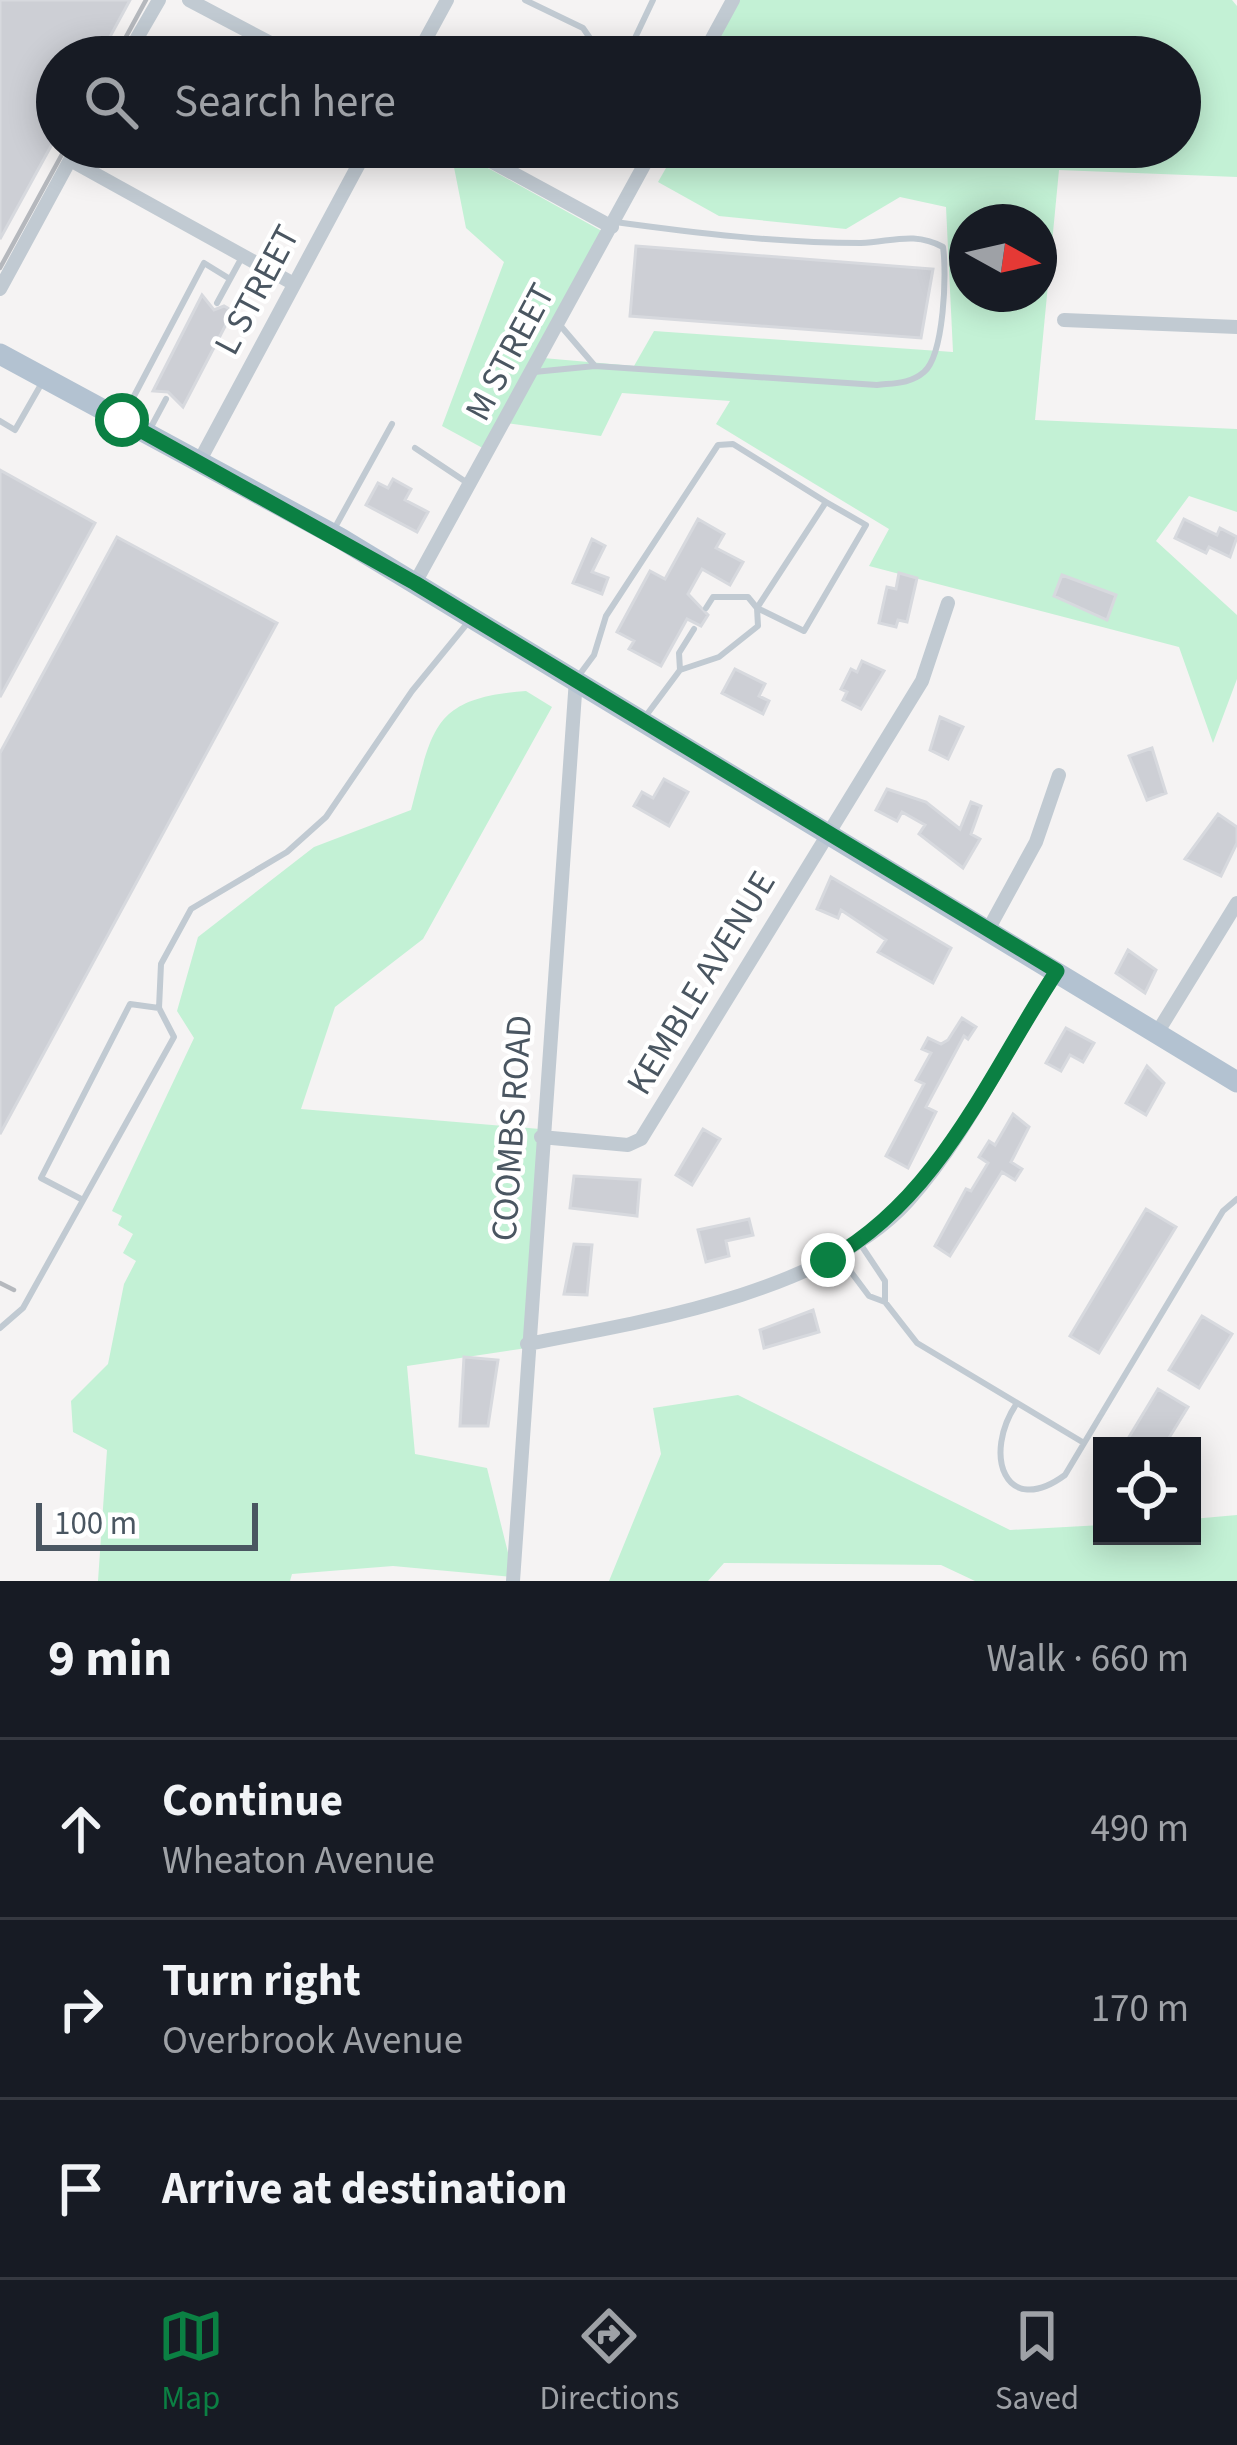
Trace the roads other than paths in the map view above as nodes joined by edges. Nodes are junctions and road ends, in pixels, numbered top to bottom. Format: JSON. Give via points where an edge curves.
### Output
{"nodes":[{"id":1,"x":159,"y":0,"type":"edge"},
{"id":2,"x":189,"y":0,"type":"edge"},
{"id":3,"x":447,"y":0,"type":"edge"},
{"id":4,"x":524,"y":0,"type":"edge"},
{"id":5,"x":653,"y":0,"type":"edge"},
{"id":6,"x":733,"y":0,"type":"edge"},
{"id":7,"x":138,"y":36,"type":"edge"},
{"id":8,"x":257,"y":36,"type":"edge"},
{"id":9,"x":427,"y":36,"type":"edge"},
{"id":10,"x":589,"y":36,"type":"edge"},
{"id":11,"x":636,"y":36,"type":"edge"},
{"id":12,"x":713,"y":36,"type":"edge"},
{"id":13,"x":65,"y":168,"type":"edge"},
{"id":14,"x":98,"y":168,"type":"edge"},
{"id":15,"x":357,"y":168,"type":"edge"},
{"id":16,"x":505,"y":168,"type":"edge"},
{"id":17,"x":644,"y":168,"type":"edge"},
{"id":18,"x":613,"y":224,"type":"junction"},
{"id":19,"x":243,"y":255,"type":"junction"},
{"id":20,"x":230,"y":279,"type":"junction"},
{"id":21,"x":294,"y":284,"type":"junction"},
{"id":22,"x":0,"y":290,"type":"edge"},
{"id":23,"x":217,"y":303,"type":"dead end"},
{"id":24,"x":1064,"y":320,"type":"dead end"},
{"id":25,"x":560,"y":324,"type":"junction"},
{"id":26,"x":1237,"y":327,"type":"edge"},
{"id":27,"x":0,"y":354,"type":"edge"},
{"id":28,"x":595,"y":366,"type":"junction"},
{"id":29,"x":534,"y":372,"type":"junction"},
{"id":30,"x":45,"y":378,"type":"junction"},
{"id":31,"x":166,"y":399,"type":"dead end"},
{"id":32,"x":122,"y":420,"type":"junction"},
{"id":33,"x":0,"y":422,"type":"edge"},
{"id":34,"x":392,"y":424,"type":"dead end"},
{"id":35,"x":148,"y":434,"type":"junction"},
{"id":36,"x":415,"y":448,"type":"dead end"},
{"id":37,"x":199,"y":462,"type":"junction"},
{"id":38,"x":472,"y":485,"type":"junction"},
{"id":39,"x":826,"y":502,"type":"junction"},
{"id":40,"x":332,"y":534,"type":"junction"},
{"id":41,"x":415,"y":583,"type":"junction"},
{"id":42,"x":947,"y":603,"type":"dead end"},
{"id":43,"x":706,"y":608,"type":"dead end"},
{"id":44,"x":758,"y":608,"type":"junction"},
{"id":45,"x":472,"y":617,"type":"junction"},
{"id":46,"x":694,"y":629,"type":"dead end"},
{"id":47,"x":680,"y":670,"type":"junction"},
{"id":48,"x":576,"y":680,"type":"junction"},
{"id":49,"x":643,"y":720,"type":"junction"},
{"id":50,"x":1059,"y":776,"type":"dead end"},
{"id":51,"x":828,"y":833,"type":"junction"},
{"id":52,"x":1237,"y":903,"type":"edge"},
{"id":53,"x":988,"y":930,"type":"junction"},
{"id":54,"x":1057,"y":971,"type":"junction"},
{"id":55,"x":159,"y":1008,"type":"junction"},
{"id":56,"x":1157,"y":1033,"type":"junction"},
{"id":57,"x":1237,"y":1082,"type":"edge"},
{"id":58,"x":541,"y":1137,"type":"junction"},
{"id":59,"x":1237,"y":1199,"type":"edge"},
{"id":60,"x":84,"y":1200,"type":"junction"},
{"id":61,"x":859,"y":1241,"type":"junction"},
{"id":62,"x":838,"y":1254,"type":"junction"},
{"id":63,"x":886,"y":1302,"type":"junction"},
{"id":64,"x":0,"y":1328,"type":"edge"},
{"id":65,"x":527,"y":1344,"type":"junction"},
{"id":66,"x":1017,"y":1403,"type":"junction"},
{"id":67,"x":1084,"y":1443,"type":"junction"},
{"id":68,"x":513,"y":1581,"type":"edge"}],
"edges":[{"from":1,"to":7,"type":"street"},
{"from":2,"to":8,"type":"street"},
{"from":3,"to":9,"type":"street"},
{"from":4,"to":10,"type":"lane"},
{"from":5,"to":11,"type":"lane"},
{"from":6,"to":12,"type":"street"},
{"from":13,"to":22,"type":"street"},
{"from":14,"to":19,"type":"street"},
{"from":15,"to":21,"type":"street","name":"L STREET"},
{"from":16,"to":18,"type":"street"},
{"from":17,"to":18,"type":"street","name":"M STREET"},
{"from":18,"to":25,"type":"street","name":"M STREET"},
{"from":18,"to":28,"type":"lane","via":[[844,242],[929,239],[943,247],[946,263],[938,346],[928,369],[908,382],[877,385]]},
{"from":19,"to":20,"type":"lane"},
{"from":19,"to":21,"type":"street"},
{"from":20,"to":23,"type":"lane"},
{"from":20,"to":32,"type":"lane","via":[[204,263]]},
{"from":21,"to":37,"type":"street","name":"L STREET"},
{"from":24,"to":26,"type":"street"},
{"from":25,"to":28,"type":"lane"},
{"from":25,"to":29,"type":"street","name":"M STREET"},
{"from":27,"to":30,"type":"main road"},
{"from":28,"to":29,"type":"lane"},
{"from":29,"to":38,"type":"street","name":"M STREET"},
{"from":30,"to":32,"type":"main road"},
{"from":30,"to":33,"type":"lane","via":[[16,430]]},
{"from":31,"to":35,"type":"lane"},
{"from":32,"to":35,"type":"main road"},
{"from":34,"to":40,"type":"lane"},
{"from":35,"to":37,"type":"main road"},
{"from":36,"to":38,"type":"lane"},
{"from":37,"to":40,"type":"main road"},
{"from":38,"to":41,"type":"street","name":"M STREET"},
{"from":39,"to":44,"type":"lane"},
{"from":39,"to":44,"type":"lane","via":[[866,525],[804,631]]},
{"from":39,"to":48,"type":"lane","via":[[744,449],[718,446],[606,616]]},
{"from":40,"to":41,"type":"main road"},
{"from":41,"to":45,"type":"main road"},
{"from":42,"to":51,"type":"street","via":[[922,681]]},
{"from":43,"to":44,"type":"lane","via":[[730,593]]},
{"from":44,"to":47,"type":"lane","via":[[758,626],[736,645]]},
{"from":45,"to":48,"type":"main road"},
{"from":45,"to":55,"type":"lane","via":[[326,817],[287,852],[191,909],[160,964]]},
{"from":46,"to":47,"type":"lane"},
{"from":47,"to":49,"type":"lane"},
{"from":48,"to":49,"type":"main road"},
{"from":48,"to":58,"type":"street","name":"COOMBS ROAD"},
{"from":49,"to":51,"type":"main road"},
{"from":50,"to":53,"type":"street","via":[[1036,842]]},
{"from":51,"to":53,"type":"main road"},
{"from":51,"to":58,"type":"street","name":"KEMBLE AVENUE","via":[[641,1139],[628,1145]]},
{"from":52,"to":56,"type":"street"},
{"from":53,"to":54,"type":"main road"},
{"from":54,"to":56,"type":"main road"},
{"from":54,"to":61,"type":"street","via":[[928,1176]]},
{"from":55,"to":60,"type":"lane","via":[[173,1037]]},
{"from":55,"to":60,"type":"lane","via":[[130,1004],[41,1178]]},
{"from":56,"to":57,"type":"main road"},
{"from":58,"to":65,"type":"street","name":"COOMBS ROAD"},
{"from":59,"to":67,"type":"lane","via":[[1222,1211]]},
{"from":60,"to":64,"type":"lane","via":[[23,1308]]},
{"from":61,"to":62,"type":"street"},
{"from":61,"to":63,"type":"lane","via":[[885,1281]]},
{"from":62,"to":63,"type":"lane","via":[[868,1296]]},
{"from":62,"to":65,"type":"street","via":[[772,1282]]},
{"from":63,"to":66,"type":"lane","via":[[917,1343]]},
{"from":65,"to":68,"type":"street","name":"COOMBS ROAD"},
{"from":66,"to":67,"type":"lane"},
{"from":66,"to":67,"type":"lane","via":[[997,1443],[1006,1479],[1022,1487],[1053,1484]]}]}
